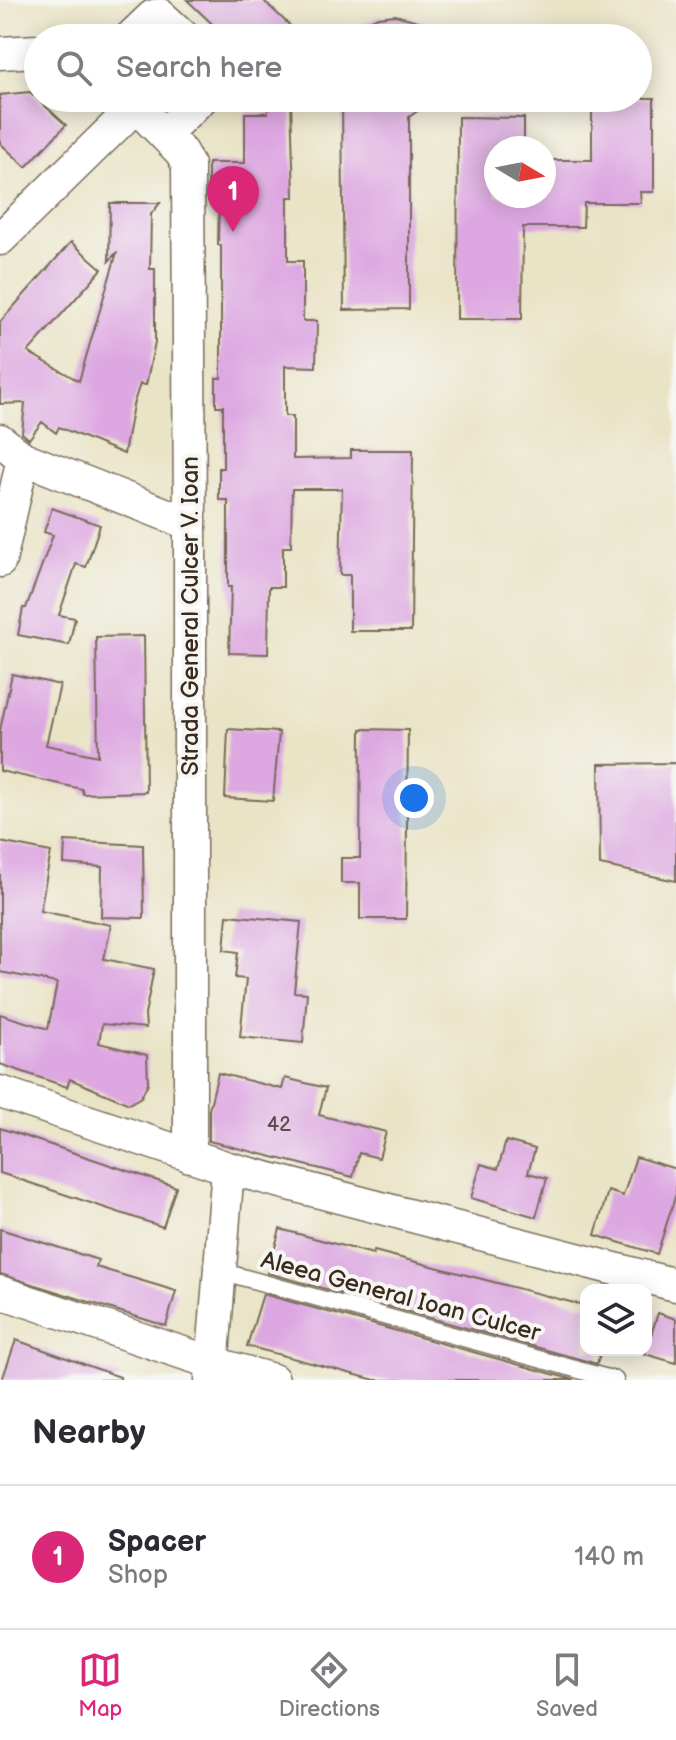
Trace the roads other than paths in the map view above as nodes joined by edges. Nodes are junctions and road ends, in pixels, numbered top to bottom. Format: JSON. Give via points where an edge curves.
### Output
{"nodes":[{"id":1,"x":145,"y":24,"type":"edge"},
{"id":2,"x":170,"y":24,"type":"edge"},
{"id":3,"x":24,"y":52,"type":"edge"},
{"id":4,"x":0,"y":53,"type":"edge"},
{"id":5,"x":122,"y":112,"type":"edge"},
{"id":6,"x":142,"y":112,"type":"edge"},
{"id":7,"x":187,"y":112,"type":"edge"},
{"id":8,"x":164,"y":134,"type":"junction"},
{"id":9,"x":0,"y":239,"type":"edge"},
{"id":10,"x":12,"y":449,"type":"edge"},
{"id":11,"x":190,"y":524,"type":"junction"},
{"id":12,"x":0,"y":561,"type":"edge"},
{"id":13,"x":0,"y":1092,"type":"edge"},
{"id":14,"x":190,"y":1156,"type":"junction"},
{"id":15,"x":228,"y":1168,"type":"junction"},
{"id":16,"x":220,"y":1271,"type":"junction"},
{"id":17,"x":676,"y":1285,"type":"edge"},
{"id":18,"x":0,"y":1292,"type":"edge"},
{"id":19,"x":212,"y":1372,"type":"edge"},
{"id":20,"x":273,"y":1380,"type":"edge"},
{"id":21,"x":615,"y":1380,"type":"edge"}],
"edges":[{"from":1,"to":2,"type":"street","via":[[160,15]]},
{"from":3,"to":4,"type":"street"},
{"from":5,"to":9,"type":"street"},
{"from":6,"to":8,"type":"street","name":"Strada General Culcer V. Ioan"},
{"from":7,"to":8,"type":"street"},
{"from":8,"to":11,"type":"street","name":"Strada General Culcer V. Ioan","via":[[188,165]]},
{"from":10,"to":11,"type":"street"},
{"from":10,"to":12,"type":"street"},
{"from":11,"to":14,"type":"street","name":"Strada General Culcer V. Ioan"},
{"from":13,"to":14,"type":"street"},
{"from":14,"to":15,"type":"street"},
{"from":15,"to":16,"type":"street"},
{"from":15,"to":17,"type":"street"},
{"from":16,"to":19,"type":"street"},
{"from":16,"to":21,"type":"lane","name":"Aleea General Ioan Culcer"},
{"from":18,"to":19,"type":"street"},
{"from":19,"to":20,"type":"street"}]}
